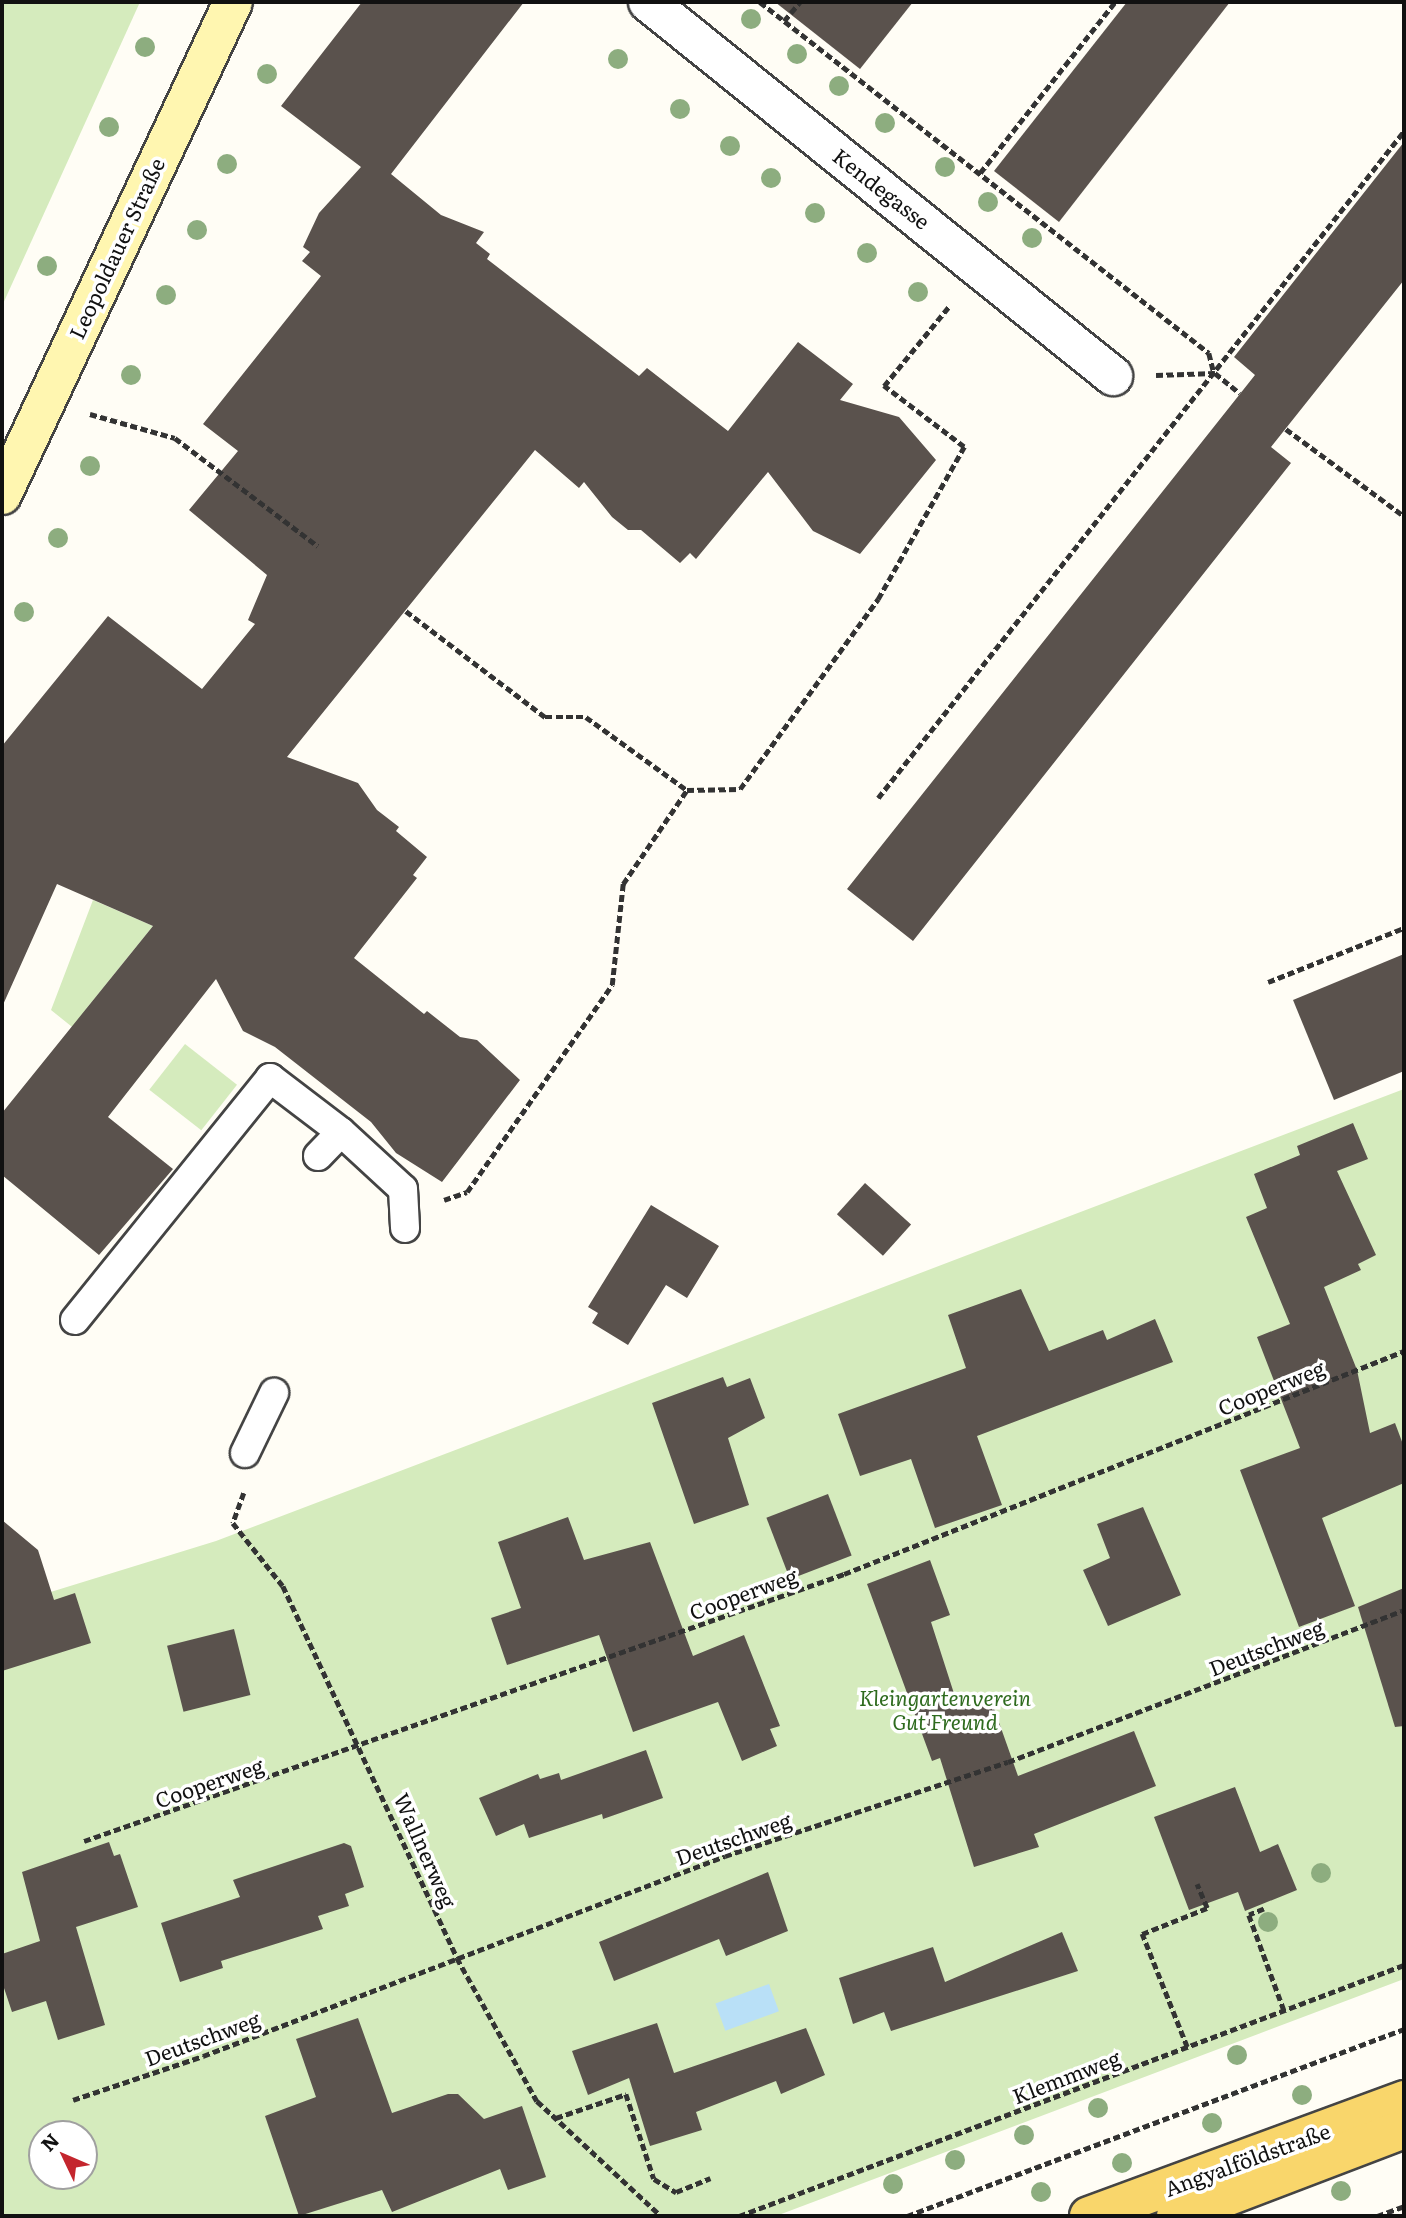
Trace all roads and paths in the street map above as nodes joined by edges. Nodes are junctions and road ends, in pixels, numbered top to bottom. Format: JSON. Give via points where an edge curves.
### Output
{"nodes":[{"id":1,"x":233,"y":2,"type":"edge"},
{"id":2,"x":648,"y":2,"type":"edge"},
{"id":3,"x":760,"y":2,"type":"edge"},
{"id":4,"x":800,"y":2,"type":"edge"},
{"id":5,"x":1115,"y":2,"type":"edge"},
{"id":6,"x":785,"y":21,"type":"junction"},
{"id":7,"x":1404,"y":131,"type":"edge"},
{"id":8,"x":980,"y":173,"type":"junction"},
{"id":9,"x":981,"y":266,"type":"junction"},
{"id":10,"x":1215,"y":373,"type":"junction"},
{"id":11,"x":1114,"y":376,"type":"joint"},
{"id":12,"x":1240,"y":393,"type":"dead end"},
{"id":13,"x":44,"y":401,"type":"junction"},
{"id":14,"x":1286,"y":429,"type":"dead end"},
{"id":15,"x":2,"y":495,"type":"edge"},
{"id":16,"x":1404,"y":516,"type":"edge"},
{"id":17,"x":318,"y":546,"type":"dead end"},
{"id":18,"x":406,"y":611,"type":"dead end"},
{"id":19,"x":687,"y":790,"type":"junction"},
{"id":20,"x":877,"y":798,"type":"dead end"},
{"id":21,"x":1404,"y":928,"type":"edge"},
{"id":22,"x":1268,"y":982,"type":"dead end"},
{"id":23,"x":341,"y":1132,"type":"junction"},
{"id":24,"x":318,"y":1156,"type":"dead end"},
{"id":25,"x":405,"y":1228,"type":"joint"},
{"id":26,"x":75,"y":1320,"type":"dead end"},
{"id":27,"x":1404,"y":1351,"type":"edge"},
{"id":28,"x":274,"y":1392,"type":"dead end"},
{"id":29,"x":245,"y":1453,"type":"dead end"},
{"id":30,"x":246,"y":1486,"type":"dead end"},
{"id":31,"x":1404,"y":1610,"type":"edge"},
{"id":32,"x":362,"y":1745,"type":"junction"},
{"id":33,"x":84,"y":1841,"type":"dead end"},
{"id":34,"x":1197,"y":1884,"type":"dead end"},
{"id":35,"x":1264,"y":1909,"type":"dead end"},
{"id":36,"x":457,"y":1958,"type":"junction"},
{"id":37,"x":1404,"y":1965,"type":"edge"},
{"id":38,"x":1284,"y":2011,"type":"junction"},
{"id":39,"x":1404,"y":2029,"type":"edge"},
{"id":40,"x":1187,"y":2047,"type":"junction"},
{"id":41,"x":73,"y":2100,"type":"dead end"},
{"id":42,"x":1404,"y":2100,"type":"edge"},
{"id":43,"x":556,"y":2118,"type":"junction"},
{"id":44,"x":1404,"y":2129,"type":"edge"},
{"id":45,"x":710,"y":2178,"type":"dead end"},
{"id":46,"x":1404,"y":2206,"type":"edge"},
{"id":47,"x":661,"y":2216,"type":"edge"},
{"id":48,"x":739,"y":2216,"type":"edge"},
{"id":49,"x":907,"y":2216,"type":"edge"},
{"id":50,"x":1089,"y":2216,"type":"edge"},
{"id":51,"x":1176,"y":2216,"type":"edge"},
{"id":52,"x":1377,"y":2216,"type":"edge"}],
"edges":[{"from":1,"to":13,"type":"main road","name":"Leopoldauer Straße"},
{"from":2,"to":9,"type":"street","name":"Kendegasse"},
{"from":3,"to":6,"type":"path"},
{"from":4,"to":6,"type":"path"},
{"from":5,"to":8,"type":"path"},
{"from":6,"to":8,"type":"path"},
{"from":7,"to":10,"type":"path"},
{"from":8,"to":10,"type":"path","via":[[1209,353]]},
{"from":9,"to":11,"type":"street","name":"Kendegasse"},
{"from":9,"to":19,"type":"path","via":[[884,386],[964,447],[878,599],[740,789]]},
{"from":10,"to":11,"type":"path"},
{"from":10,"to":12,"type":"path"},
{"from":10,"to":20,"type":"path"},
{"from":13,"to":15,"type":"main road","name":"Leopoldauer Straße"},
{"from":13,"to":17,"type":"path","via":[[175,438]]},
{"from":14,"to":16,"type":"path"},
{"from":18,"to":19,"type":"path","via":[[545,717],[586,717]]},
{"from":19,"to":25,"type":"path","via":[[623,884],[612,985],[467,1192],[425,1206]]},
{"from":21,"to":22,"type":"path"},
{"from":23,"to":24,"type":"lane"},
{"from":23,"to":25,"type":"lane","via":[[403,1189]]},
{"from":23,"to":26,"type":"lane","via":[[270,1078]]},
{"from":27,"to":32,"type":"path","name":"Cooperweg","via":[[844,1574]]},
{"from":28,"to":29,"type":"lane"},
{"from":30,"to":32,"type":"path","name":"Wallnerweg","via":[[233,1523],[283,1586]]},
{"from":31,"to":36,"type":"path","name":"Deutschweg","via":[[1008,1762],[726,1856]]},
{"from":32,"to":33,"type":"path","name":"Cooperweg"},
{"from":32,"to":36,"type":"path","name":"Wallnerweg"},
{"from":34,"to":40,"type":"path","via":[[1207,1908],[1142,1934]]},
{"from":35,"to":38,"type":"path","via":[[1249,1915]]},
{"from":36,"to":41,"type":"path","name":"Deutschweg","via":[[203,2056]]},
{"from":36,"to":43,"type":"path","name":"Wallnerweg","via":[[537,2101]]},
{"from":37,"to":38,"type":"path","name":"Klemmweg"},
{"from":38,"to":40,"type":"path","name":"Klemmweg"},
{"from":39,"to":49,"type":"path"},
{"from":40,"to":48,"type":"path","name":"Klemmweg"},
{"from":42,"to":50,"type":"main road","name":"Angyalföldstraße"},
{"from":43,"to":45,"type":"path","via":[[626,2094],[653,2179],[676,2192]]},
{"from":43,"to":47,"type":"path","name":"Wallnerweg"},
{"from":44,"to":51,"type":"main road","name":"Angyalföldstraße"},
{"from":46,"to":52,"type":"path"}]}
